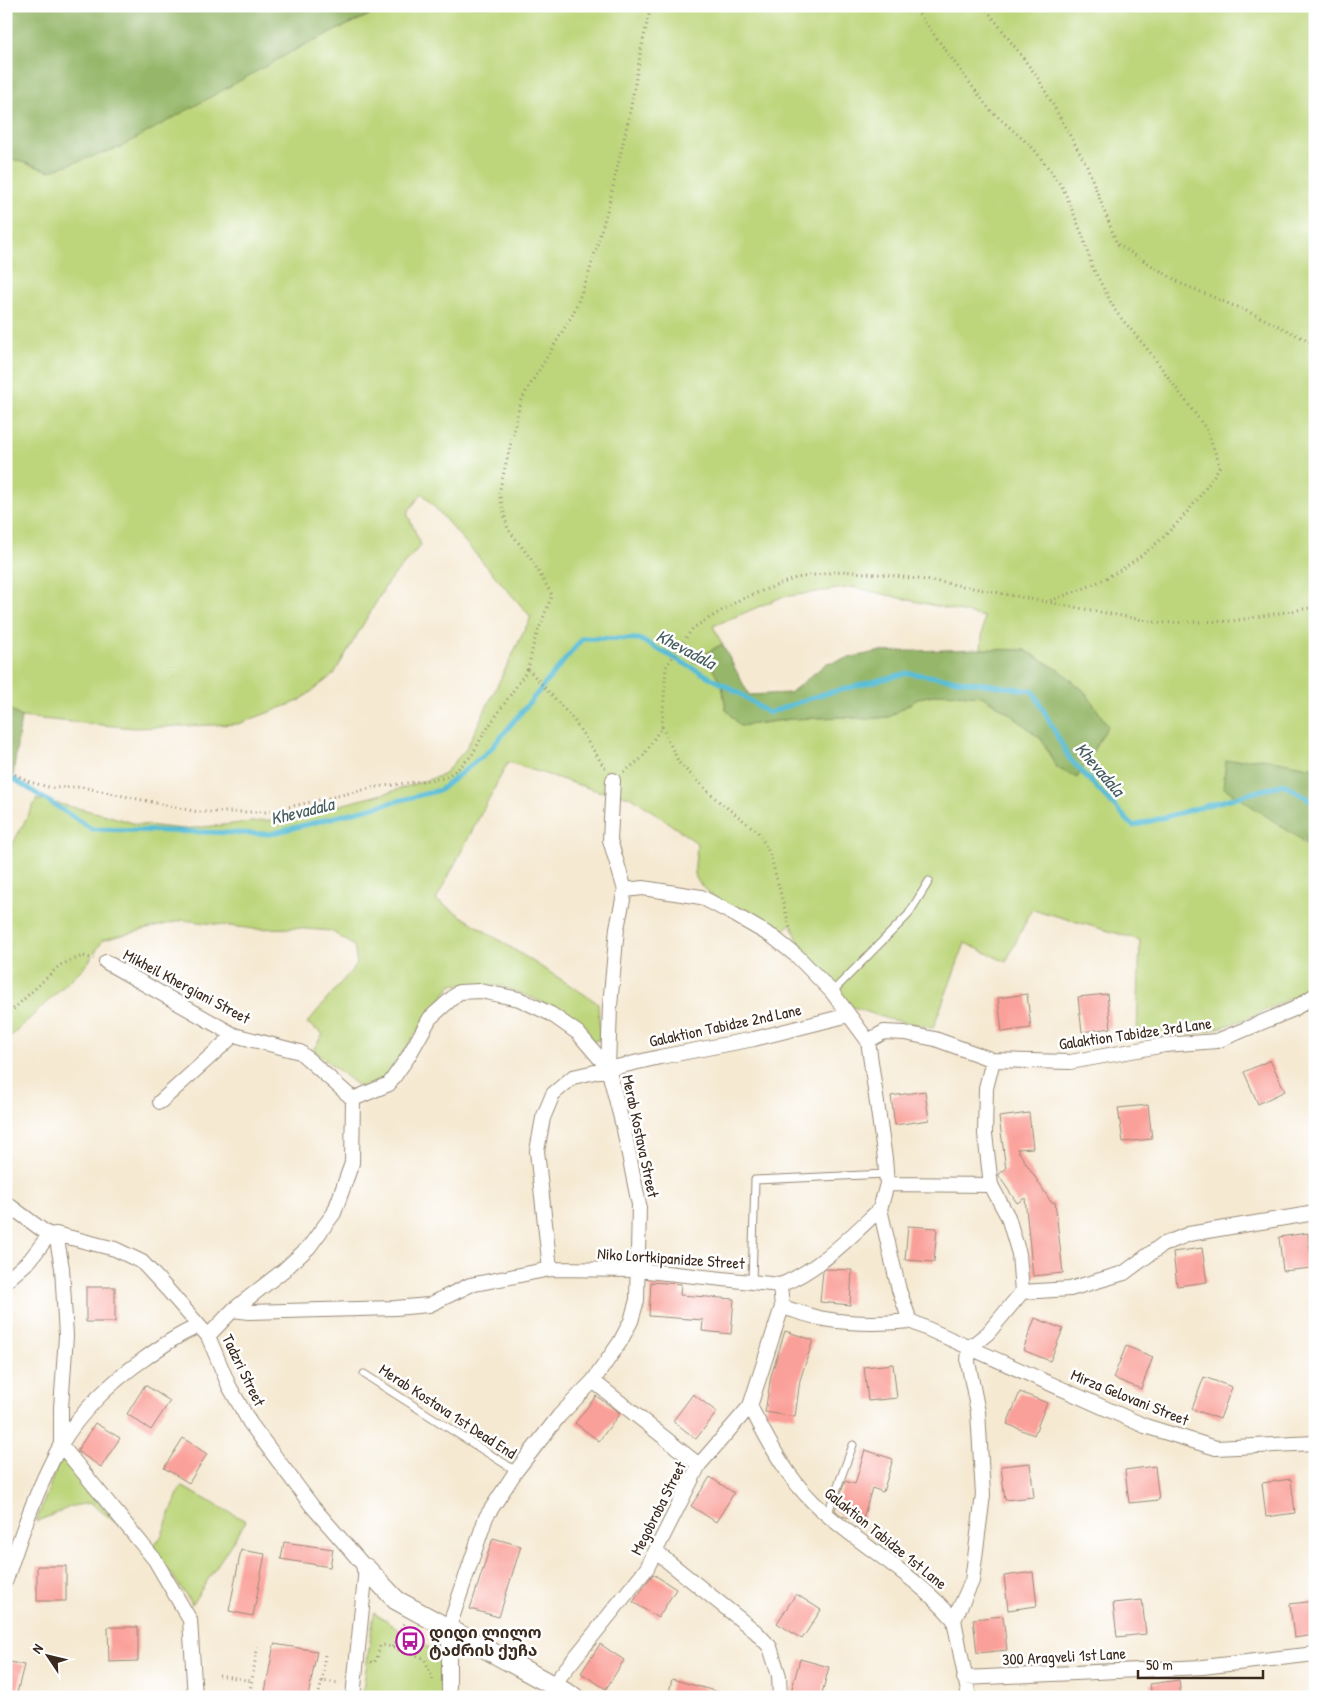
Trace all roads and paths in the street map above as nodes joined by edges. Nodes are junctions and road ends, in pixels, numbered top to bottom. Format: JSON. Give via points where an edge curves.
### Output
{"nodes":[{"id":1,"x":651,"y":6,"type":"edge"},
{"id":2,"x":913,"y":6,"type":"edge"},
{"id":3,"x":984,"y":6,"type":"edge"},
{"id":4,"x":1315,"y":344,"type":"edge"},
{"id":5,"x":1046,"y":602,"type":"junction"},
{"id":6,"x":1315,"y":608,"type":"edge"},
{"id":7,"x":528,"y":669,"type":"junction"},
{"id":8,"x":662,"y":726,"type":"junction"},
{"id":9,"x":6,"y":770,"type":"edge"},
{"id":10,"x":613,"y":780,"type":"junction"},
{"id":11,"x":929,"y":882,"type":"dead end"},
{"id":12,"x":624,"y":890,"type":"junction"},
{"id":13,"x":798,"y":957,"type":"junction"},
{"id":14,"x":106,"y":962,"type":"joint"},
{"id":15,"x":832,"y":992,"type":"junction"},
{"id":16,"x":1315,"y":995,"type":"edge"},
{"id":17,"x":849,"y":1015,"type":"junction"},
{"id":18,"x":6,"y":1016,"type":"edge"},
{"id":19,"x":234,"y":1035,"type":"junction"},
{"id":20,"x":868,"y":1041,"type":"junction"},
{"id":21,"x":993,"y":1060,"type":"junction"},
{"id":22,"x":608,"y":1068,"type":"junction"},
{"id":23,"x":352,"y":1099,"type":"junction"},
{"id":24,"x":160,"y":1102,"type":"dead end"},
{"id":25,"x":886,"y":1179,"type":"junction"},
{"id":26,"x":990,"y":1185,"type":"junction"},
{"id":27,"x":6,"y":1203,"type":"edge"},
{"id":28,"x":880,"y":1209,"type":"junction"},
{"id":29,"x":1315,"y":1213,"type":"edge"},
{"id":30,"x":52,"y":1234,"type":"junction"},
{"id":31,"x":550,"y":1269,"type":"junction"},
{"id":32,"x":638,"y":1270,"type":"junction"},
{"id":33,"x":6,"y":1282,"type":"edge"},
{"id":34,"x":752,"y":1282,"type":"junction"},
{"id":35,"x":780,"y":1285,"type":"junction"},
{"id":36,"x":1022,"y":1292,"type":"junction"},
{"id":37,"x":782,"y":1306,"type":"junction"},
{"id":38,"x":233,"y":1310,"type":"junction"},
{"id":39,"x":910,"y":1320,"type":"junction"},
{"id":40,"x":204,"y":1331,"type":"junction"},
{"id":41,"x":969,"y":1348,"type":"junction"},
{"id":42,"x":364,"y":1374,"type":"dead end"},
{"id":43,"x":593,"y":1381,"type":"junction"},
{"id":44,"x":750,"y":1406,"type":"junction"},
{"id":45,"x":1315,"y":1443,"type":"edge"},
{"id":46,"x":61,"y":1445,"type":"junction"},
{"id":47,"x":853,"y":1445,"type":"dead end"},
{"id":48,"x":699,"y":1465,"type":"junction"},
{"id":49,"x":516,"y":1471,"type":"junction"},
{"id":50,"x":827,"y":1515,"type":"junction"},
{"id":51,"x":656,"y":1552,"type":"junction"},
{"id":52,"x":366,"y":1568,"type":"junction"},
{"id":53,"x":6,"y":1580,"type":"edge"},
{"id":54,"x":411,"y":1608,"type":"junction"},
{"id":55,"x":954,"y":1620,"type":"junction"},
{"id":56,"x":449,"y":1627,"type":"junction"},
{"id":57,"x":258,"y":1644,"type":"dead end"},
{"id":58,"x":392,"y":1647,"type":"junction"},
{"id":59,"x":325,"y":1654,"type":"dead end"},
{"id":60,"x":1315,"y":1654,"type":"edge"},
{"id":61,"x":358,"y":1662,"type":"junction"},
{"id":62,"x":219,"y":1676,"type":"dead end"},
{"id":63,"x":964,"y":1678,"type":"junction"},
{"id":64,"x":252,"y":1680,"type":"junction"},
{"id":65,"x":322,"y":1681,"type":"junction"},
{"id":66,"x":553,"y":1685,"type":"junction"},
{"id":67,"x":449,"y":1690,"type":"edge"},
{"id":68,"x":354,"y":1691,"type":"edge"},
{"id":69,"x":195,"y":1697,"type":"edge"},
{"id":70,"x":249,"y":1697,"type":"edge"},
{"id":71,"x":318,"y":1697,"type":"edge"},
{"id":72,"x":574,"y":1697,"type":"edge"},
{"id":73,"x":780,"y":1697,"type":"edge"},
{"id":74,"x":969,"y":1697,"type":"edge"}],
"edges":[{"from":1,"to":7,"type":"path","via":[[609,204],[588,276],[572,314],[521,400],[499,493],[508,529],[552,595],[534,642]]},
{"from":2,"to":5,"type":"path","via":[[989,109],[1034,149],[1063,188],[1092,266],[1116,312],[1207,430],[1220,466],[1204,493],[1172,530],[1134,561],[1094,584]]},
{"from":3,"to":4,"type":"path","via":[[1043,86],[1087,166],[1117,244],[1182,284]]},
{"from":5,"to":6,"type":"path","via":[[1159,623],[1233,621]]},
{"from":5,"to":8,"type":"path","via":[[889,575],[841,571],[796,578],[741,599],[693,628],[666,667]]},
{"from":7,"to":9,"type":"path","via":[[472,755],[444,778],[376,787],[267,812],[198,812],[82,787],[52,788]]},
{"from":7,"to":10,"type":"path","via":[[573,719]]},
{"from":8,"to":10,"type":"path","via":[[642,758]]},
{"from":8,"to":13,"type":"path","via":[[679,763],[716,799],[758,832],[770,854]]},
{"from":10,"to":12,"type":"street","name":"Merab Kostava Street","via":[[610,840]]},
{"from":11,"to":15,"type":"lane","via":[[908,915]]},
{"from":12,"to":13,"type":"street","via":[[643,888],[701,897],[773,937]]},
{"from":12,"to":22,"type":"street","name":"Merab Kostava Street","via":[[617,928]]},
{"from":13,"to":15,"type":"street"},
{"from":14,"to":18,"type":"path","via":[[83,956],[60,966]]},
{"from":14,"to":19,"type":"street","name":"Mikheil Khergiani Street"},
{"from":15,"to":17,"type":"street"},
{"from":16,"to":21,"type":"street","name":"Galaktion Tabidze 3rd Lane","via":[[1294,1008],[1217,1041],[1165,1045],[1070,1062]]},
{"from":17,"to":20,"type":"street"},
{"from":17,"to":22,"type":"street","name":"Galaktion Tabidze 2nd Lane","via":[[754,1039]]},
{"from":19,"to":23,"type":"street","name":"Mikheil Khergiani Street","via":[[300,1052]]},
{"from":19,"to":24,"type":"street"},
{"from":20,"to":21,"type":"street","name":"Galaktion Tabidze 3rd Lane","via":[[884,1032],[905,1033],[935,1039]]},
{"from":20,"to":25,"type":"street"},
{"from":21,"to":26,"type":"street","via":[[986,1088]]},
{"from":22,"to":23,"type":"street","via":[[578,1033],[550,1014],[519,999],[480,991],[459,992],[430,1018],[389,1084]]},
{"from":22,"to":31,"type":"street","name":"Galaktion Tabidze 2nd Lane","via":[[573,1077],[553,1094],[543,1118],[537,1151]]},
{"from":22,"to":32,"type":"street","name":"Merab Kostava Street","via":[[639,1205]]},
{"from":23,"to":38,"type":"street","via":[[352,1164],[334,1213],[309,1247]]},
{"from":25,"to":26,"type":"street"},
{"from":25,"to":28,"type":"street"},
{"from":25,"to":34,"type":"lane","via":[[755,1180]]},
{"from":26,"to":36,"type":"street","via":[[1008,1217],[1019,1254]]},
{"from":27,"to":30,"type":"street","name":"Tadzri Street"},
{"from":28,"to":35,"type":"street","via":[[813,1267]]},
{"from":28,"to":39,"type":"street","via":[[898,1290]]},
{"from":29,"to":36,"type":"street","via":[[1190,1234],[1162,1245],[1124,1273],[1070,1289]]},
{"from":30,"to":33,"type":"street"},
{"from":30,"to":40,"type":"street","name":"Tadzri Street","via":[[115,1249],[142,1262]]},
{"from":30,"to":46,"type":"street","via":[[62,1268],[66,1336]]},
{"from":31,"to":32,"type":"street","name":"Niko Lortkipanidze Street"},
{"from":31,"to":38,"type":"street","name":"Niko Lortkipanidze Street","via":[[470,1285],[429,1305]]},
{"from":32,"to":34,"type":"street","name":"Niko Lortkipanidze Street"},
{"from":32,"to":43,"type":"street","name":"Merab Kostava Street","via":[[638,1300],[631,1322]]},
{"from":34,"to":35,"type":"street","name":"Niko Lortkipanidze Street"},
{"from":35,"to":37,"type":"street"},
{"from":36,"to":41,"type":"street","via":[[988,1333]]},
{"from":37,"to":39,"type":"street","via":[[822,1319],[855,1323]]},
{"from":37,"to":44,"type":"street","name":"Megobroba Street"},
{"from":38,"to":40,"type":"street"},
{"from":39,"to":41,"type":"street"},
{"from":40,"to":46,"type":"street","via":[[183,1332],[120,1376],[89,1407]]},
{"from":40,"to":52,"type":"street","name":"Tadzri Street","via":[[250,1424],[312,1506]]},
{"from":41,"to":45,"type":"street","name":"Mirza Gelovani Street","via":[[1145,1426],[1216,1448]]},
{"from":41,"to":55,"type":"street","via":[[968,1362],[978,1412],[983,1495],[972,1581]]},
{"from":42,"to":49,"type":"lane","name":"Merab Kostava 1st Dead End"},
{"from":43,"to":48,"type":"street"},
{"from":43,"to":49,"type":"street","name":"Merab Kostava Street","via":[[559,1416]]},
{"from":44,"to":48,"type":"street","name":"Megobroba Street"},
{"from":44,"to":50,"type":"street","name":"Galaktion Tabidze 1st Lane","via":[[780,1462],[812,1502]]},
{"from":46,"to":53,"type":"street","via":[[39,1489]]},
{"from":46,"to":69,"type":"street","via":[[156,1560],[190,1620]]},
{"from":47,"to":50,"type":"lane"},
{"from":48,"to":51,"type":"street","name":"Megobroba Street"},
{"from":49,"to":56,"type":"street","name":"Merab Kostava Street","via":[[486,1517]]},
{"from":50,"to":55,"type":"street","name":"Galaktion Tabidze 1st Lane","via":[[917,1583]]},
{"from":51,"to":66,"type":"street","name":"Megobroba Street","via":[[647,1568]]},
{"from":51,"to":73,"type":"street","via":[[756,1632],[770,1647],[779,1676]]},
{"from":52,"to":54,"type":"street","via":[[396,1600]]},
{"from":52,"to":61,"type":"street"},
{"from":54,"to":56,"type":"street"},
{"from":54,"to":58,"type":"path"},
{"from":55,"to":63,"type":"street"},
{"from":56,"to":66,"type":"street"},
{"from":56,"to":67,"type":"street","name":"Merab Kostava Street"},
{"from":57,"to":64,"type":"path"},
{"from":58,"to":61,"type":"path","via":[[380,1646],[374,1662]]},
{"from":58,"to":67,"type":"path","via":[[424,1658],[433,1682]]},
{"from":59,"to":65,"type":"path"},
{"from":60,"to":63,"type":"street","name":"300 Aragveli 1st Lane","via":[[1203,1667]]},
{"from":61,"to":68,"type":"street"},
{"from":62,"to":64,"type":"path"},
{"from":63,"to":74,"type":"street"},
{"from":64,"to":70,"type":"path"},
{"from":65,"to":68,"type":"path"},
{"from":65,"to":71,"type":"path"},
{"from":66,"to":72,"type":"street"}]}
